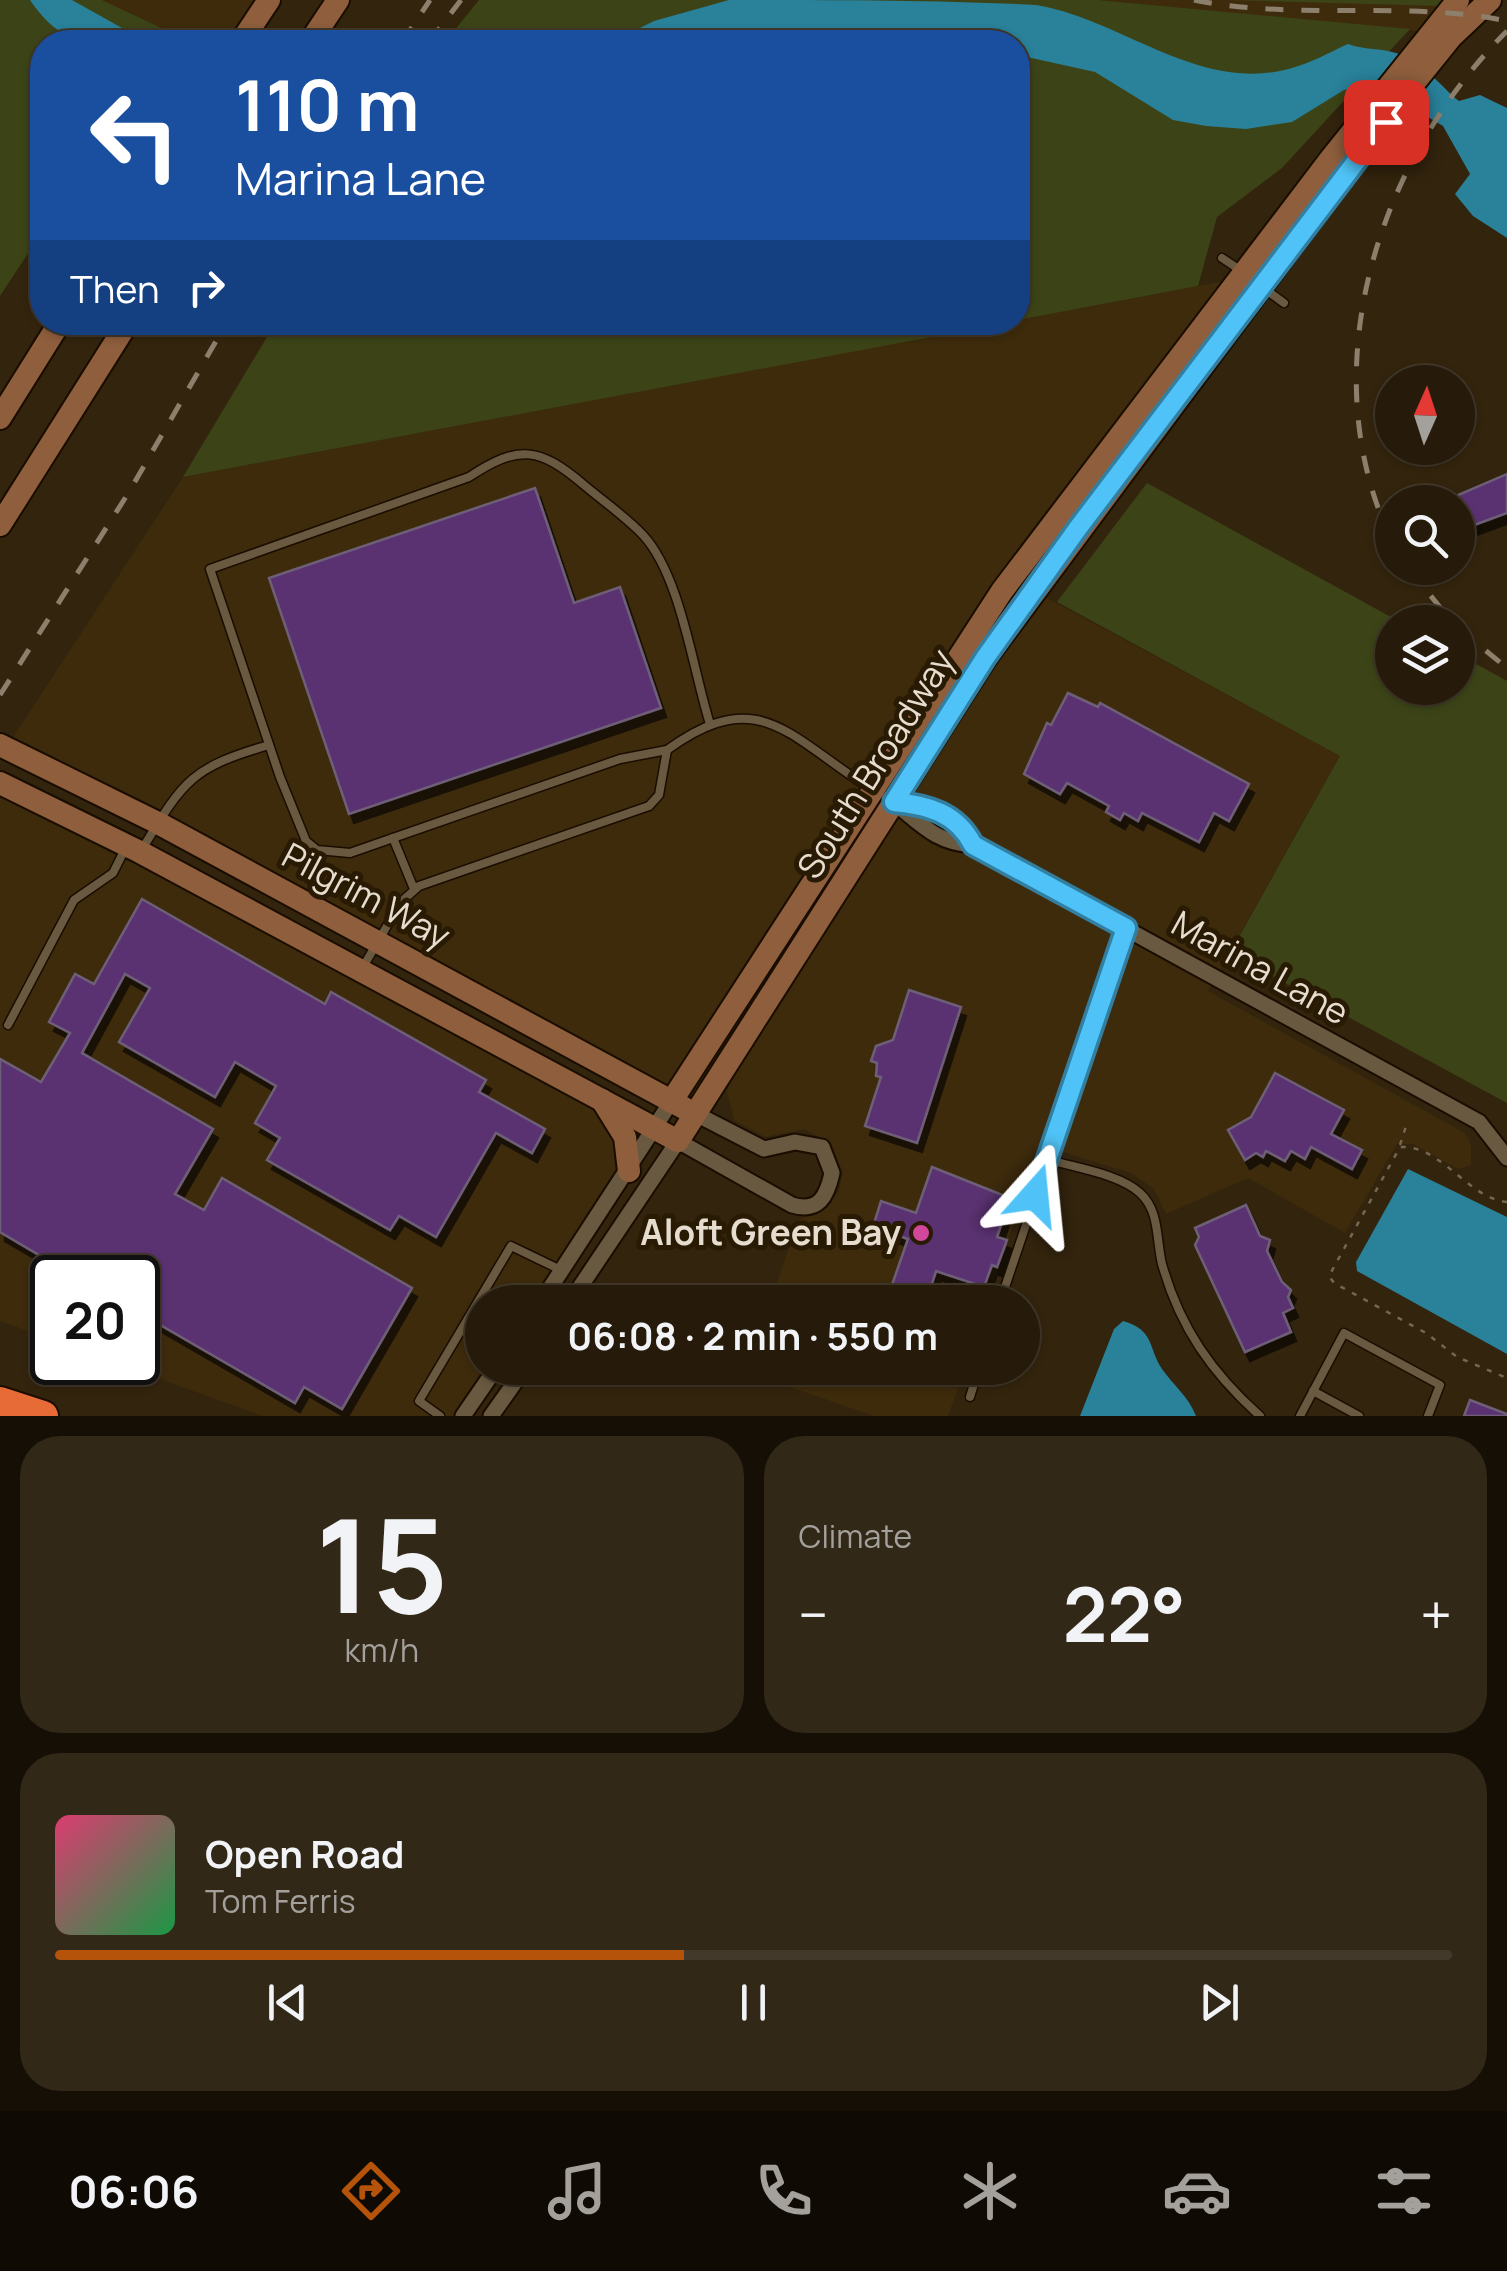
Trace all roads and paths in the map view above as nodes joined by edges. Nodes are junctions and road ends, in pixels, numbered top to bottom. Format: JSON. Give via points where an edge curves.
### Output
{"nodes":[{"id":1,"x":269,"y":0,"type":"edge"},
{"id":2,"x":338,"y":0,"type":"edge"},
{"id":3,"x":1458,"y":0,"type":"edge"},
{"id":4,"x":1490,"y":0,"type":"edge"},
{"id":5,"x":249,"y":30,"type":"edge"},
{"id":6,"x":318,"y":30,"type":"edge"},
{"id":7,"x":1422,"y":58,"type":"junction"},
{"id":8,"x":1222,"y":258,"type":"dead end"},
{"id":9,"x":1254,"y":280,"type":"junction"},
{"id":10,"x":1284,"y":303,"type":"dead end"},
{"id":11,"x":52,"y":335,"type":"edge"},
{"id":12,"x":120,"y":335,"type":"edge"},
{"id":13,"x":0,"y":418,"type":"edge"},
{"id":14,"x":0,"y":525,"type":"edge"},
{"id":15,"x":710,"y":724,"type":"junction"},
{"id":16,"x":269,"y":745,"type":"junction"},
{"id":17,"x":0,"y":746,"type":"edge"},
{"id":18,"x":667,"y":750,"type":"junction"},
{"id":19,"x":0,"y":783,"type":"edge"},
{"id":20,"x":872,"y":789,"type":"junction"},
{"id":21,"x":894,"y":802,"type":"junction"},
{"id":22,"x":158,"y":823,"type":"junction"},
{"id":23,"x":393,"y":838,"type":"junction"},
{"id":24,"x":134,"y":848,"type":"junction"},
{"id":25,"x":414,"y":889,"type":"junction"},
{"id":26,"x":1126,"y":928,"type":"junction"},
{"id":27,"x":378,"y":943,"type":"junction"},
{"id":28,"x":361,"y":971,"type":"junction"},
{"id":29,"x":8,"y":1025,"type":"dead end"},
{"id":30,"x":602,"y":1100,"type":"junction"},
{"id":31,"x":672,"y":1102,"type":"junction"},
{"id":32,"x":696,"y":1114,"type":"junction"},
{"id":33,"x":1407,"y":1124,"type":"dead end"},
{"id":34,"x":656,"y":1126,"type":"junction"},
{"id":35,"x":678,"y":1141,"type":"junction"},
{"id":36,"x":1400,"y":1147,"type":"junction"},
{"id":37,"x":1507,"y":1158,"type":"edge"},
{"id":38,"x":1046,"y":1160,"type":"junction"},
{"id":39,"x":628,"y":1171,"type":"junction"},
{"id":40,"x":1507,"y":1202,"type":"edge"},
{"id":41,"x":563,"y":1271,"type":"junction"},
{"id":42,"x":554,"y":1285,"type":"edge"},
{"id":43,"x":581,"y":1285,"type":"edge"},
{"id":44,"x":1006,"y":1285,"type":"edge"},
{"id":45,"x":1507,"y":1378,"type":"edge"},
{"id":46,"x":484,"y":1385,"type":"edge"},
{"id":47,"x":513,"y":1385,"type":"edge"},
{"id":48,"x":974,"y":1385,"type":"edge"},
{"id":49,"x":1313,"y":1392,"type":"junction"},
{"id":50,"x":970,"y":1398,"type":"dead end"},
{"id":51,"x":0,"y":1402,"type":"edge"},
{"id":52,"x":43,"y":1416,"type":"edge"},
{"id":53,"x":440,"y":1416,"type":"edge"},
{"id":54,"x":463,"y":1416,"type":"edge"},
{"id":55,"x":491,"y":1416,"type":"edge"},
{"id":56,"x":1260,"y":1416,"type":"edge"},
{"id":57,"x":1300,"y":1416,"type":"edge"},
{"id":58,"x":1359,"y":1416,"type":"edge"},
{"id":59,"x":1428,"y":1416,"type":"edge"}],
"edges":[{"from":1,"to":5,"type":"street"},
{"from":2,"to":6,"type":"street"},
{"from":3,"to":7,"type":"street","name":"South Broadway"},
{"from":4,"to":7,"type":"street","name":"South Broadway"},
{"from":7,"to":9,"type":"street","name":"South Broadway"},
{"from":8,"to":9,"type":"lane"},
{"from":9,"to":10,"type":"lane"},
{"from":9,"to":20,"type":"street","name":"South Broadway","via":[[1002,591]]},
{"from":9,"to":21,"type":"street","name":"South Broadway","via":[[985,658]]},
{"from":11,"to":13,"type":"street"},
{"from":12,"to":14,"type":"street"},
{"from":15,"to":16,"type":"lane","via":[[668,580],[646,537],[556,461],[530,452],[500,457],[470,477],[210,569]]},
{"from":15,"to":18,"type":"lane"},
{"from":15,"to":20,"type":"lane","via":[[740,716],[762,719]]},
{"from":16,"to":22,"type":"lane","via":[[196,773]]},
{"from":16,"to":23,"type":"lane","via":[[306,841],[317,850],[350,853]]},
{"from":17,"to":22,"type":"street","name":"Pilgrim Way"},
{"from":18,"to":23,"type":"lane"},
{"from":18,"to":25,"type":"lane","via":[[660,794],[649,806]]},
{"from":19,"to":24,"type":"street","name":"Pilgrim Way"},
{"from":20,"to":21,"type":"street","name":"Marina Lane"},
{"from":20,"to":31,"type":"street","name":"South Broadway"},
{"from":21,"to":26,"type":"street","name":"Marina Lane","via":[[938,811],[964,826],[973,845]]},
{"from":21,"to":32,"type":"street","name":"South Broadway"},
{"from":22,"to":24,"type":"lane"},
{"from":22,"to":27,"type":"street","name":"Pilgrim Way"},
{"from":23,"to":25,"type":"lane"},
{"from":24,"to":28,"type":"street","name":"Pilgrim Way"},
{"from":24,"to":29,"type":"lane","via":[[113,873],[74,900]]},
{"from":25,"to":27,"type":"lane"},
{"from":26,"to":37,"type":"street","name":"Marina Lane","via":[[1480,1122]]},
{"from":26,"to":38,"type":"lane"},
{"from":27,"to":28,"type":"lane"},
{"from":27,"to":31,"type":"street","name":"Pilgrim Way"},
{"from":28,"to":30,"type":"street","name":"Pilgrim Way"},
{"from":30,"to":34,"type":"street","name":"Pilgrim Way"},
{"from":30,"to":39,"type":"street","via":[[625,1137]]},
{"from":31,"to":32,"type":"street","name":"Pilgrim Way"},
{"from":31,"to":34,"type":"street","name":"South Broadway"},
{"from":32,"to":35,"type":"street","name":"South Broadway"},
{"from":32,"to":35,"type":"street","via":[[764,1149],[795,1142],[822,1147],[832,1173],[822,1202],[813,1208],[792,1205]]},
{"from":33,"to":36,"type":"path"},
{"from":34,"to":35,"type":"street","name":"Pilgrim Way"},
{"from":34,"to":39,"type":"street","name":"South Broadway"},
{"from":35,"to":43,"type":"street","name":"South Broadway"},
{"from":36,"to":40,"type":"path","via":[[1446,1166],[1483,1196]]},
{"from":36,"to":45,"type":"path","via":[[1331,1267],[1330,1280],[1457,1358]]},
{"from":38,"to":44,"type":"lane"},
{"from":38,"to":56,"type":"lane","via":[[1137,1190],[1150,1204],[1163,1266],[1204,1361]]},
{"from":39,"to":41,"type":"street","name":"South Broadway"},
{"from":41,"to":42,"type":"street","name":"South Broadway"},
{"from":41,"to":53,"type":"lane","via":[[511,1246],[419,1401]]},
{"from":46,"to":54,"type":"street"},
{"from":47,"to":55,"type":"street"},
{"from":48,"to":50,"type":"lane"},
{"from":49,"to":57,"type":"lane"},
{"from":49,"to":58,"type":"lane"},
{"from":49,"to":59,"type":"lane","via":[[1344,1332],[1440,1385]]},
{"from":51,"to":52,"type":"highway"}]}
